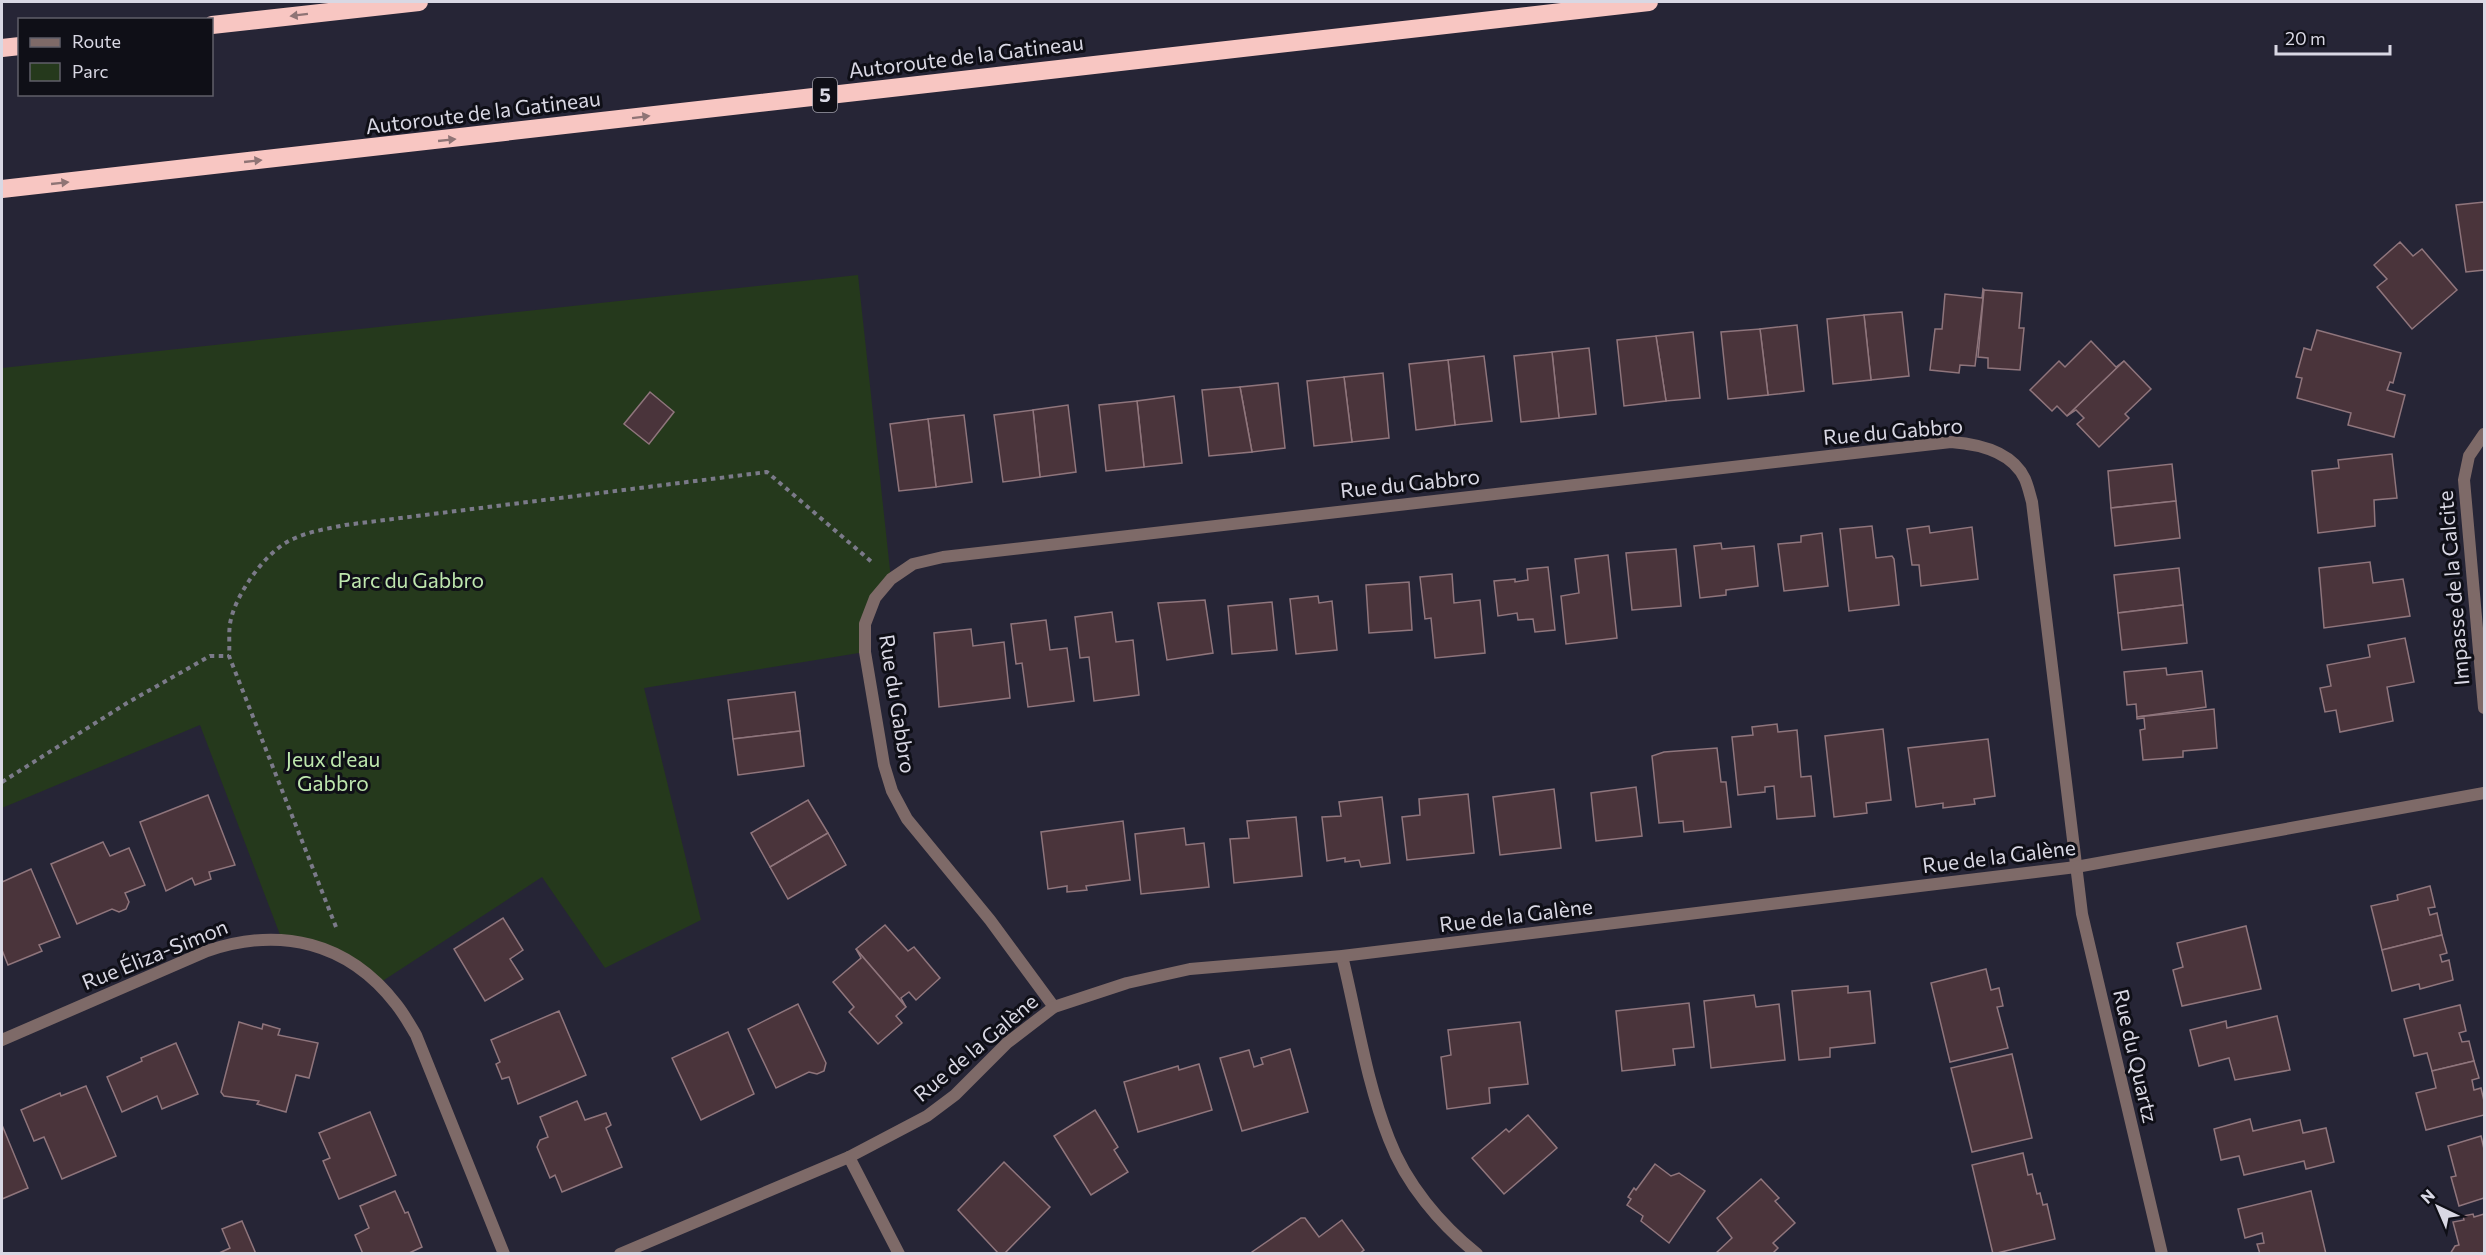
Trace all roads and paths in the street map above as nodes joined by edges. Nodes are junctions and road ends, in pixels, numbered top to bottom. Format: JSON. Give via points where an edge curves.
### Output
{"nodes":[{"id":1,"x":419,"y":2,"type":"edge"},
{"id":2,"x":1649,"y":2,"type":"edge"},
{"id":3,"x":213,"y":26,"type":"edge"},
{"id":4,"x":18,"y":46,"type":"edge"},
{"id":5,"x":2,"y":48,"type":"edge"},
{"id":6,"x":2,"y":189,"type":"edge"},
{"id":7,"x":2484,"y":434,"type":"edge"},
{"id":8,"x":891,"y":579,"type":"junction"},
{"id":9,"x":229,"y":656,"type":"junction"},
{"id":10,"x":2484,"y":708,"type":"edge"},
{"id":11,"x":2,"y":782,"type":"edge"},
{"id":12,"x":2484,"y":793,"type":"edge"},
{"id":13,"x":2076,"y":867,"type":"junction"},
{"id":14,"x":1342,"y":956,"type":"junction"},
{"id":15,"x":350,"y":961,"type":"junction"},
{"id":16,"x":1054,"y":1007,"type":"junction"},
{"id":17,"x":2,"y":1041,"type":"edge"},
{"id":18,"x":849,"y":1157,"type":"junction"},
{"id":19,"x":504,"y":1254,"type":"edge"},
{"id":20,"x":620,"y":1254,"type":"edge"},
{"id":21,"x":899,"y":1254,"type":"edge"},
{"id":22,"x":1478,"y":1254,"type":"edge"},
{"id":23,"x":2162,"y":1254,"type":"edge"}],
"edges":[{"from":1,"to":3,"type":"highway","one_way":true},
{"from":6,"to":2,"type":"highway","name":"Autoroute de la Gatineau","number":"5","one_way":true},
{"from":4,"to":5,"type":"highway"},
{"from":7,"to":10,"type":"street","name":"Impasse de la Calcite","via":[[2469,456],[2464,480]]},
{"from":8,"to":9,"type":"path","via":[[767,472],[316,531],[287,542],[245,585],[231,619]]},
{"from":8,"to":13,"type":"street","name":"Rue du Gabbro","via":[[913,564],[943,556],[1951,442],[1972,443],[2014,463],[2025,479],[2032,502]]},
{"from":8,"to":16,"type":"street","name":"Rue du Gabbro","via":[[875,598],[865,624],[865,652],[892,792],[925,843]]},
{"from":9,"to":11,"type":"path","via":[[210,656]]},
{"from":9,"to":15,"type":"path"},
{"from":12,"to":13,"type":"street","name":"Rue de la Galène"},
{"from":13,"to":14,"type":"street","name":"Rue de la Galène"},
{"from":13,"to":23,"type":"street","name":"Rue du Quartz","via":[[2082,915]]},
{"from":14,"to":16,"type":"street","name":"Rue de la Galène","via":[[1190,969],[1127,983]]},
{"from":14,"to":22,"type":"street","via":[[1389,1139],[1406,1174],[1431,1208],[1456,1237]]},
{"from":15,"to":17,"type":"street","name":"Rue Éliza-Simon","via":[[304,942],[235,941]]},
{"from":15,"to":19,"type":"street","name":"Rue Éliza-Simon","via":[[397,1005],[416,1035]]},
{"from":16,"to":18,"type":"street","name":"Rue de la Galène","via":[[1006,1043],[955,1095],[927,1116]]},
{"from":18,"to":20,"type":"street","name":"Rue de la Galène"},
{"from":18,"to":21,"type":"street"}]}
